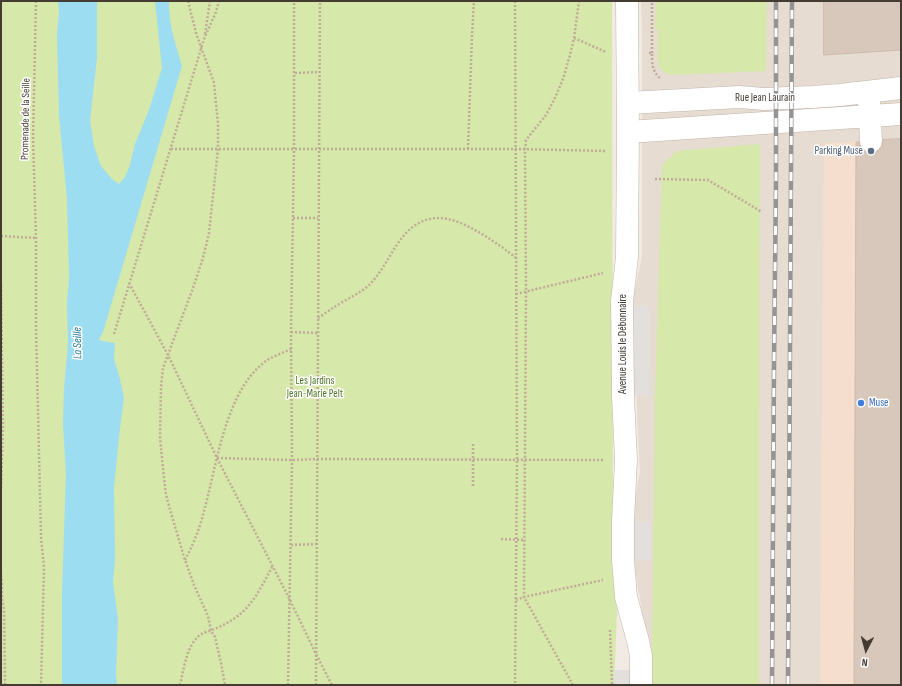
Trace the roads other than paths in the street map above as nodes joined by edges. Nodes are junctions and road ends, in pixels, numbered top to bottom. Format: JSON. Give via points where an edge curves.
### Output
{"nodes":[{"id":1,"x":627,"y":1,"type":"edge"},
{"id":2,"x":901,"y":88,"type":"edge"},
{"id":3,"x":869,"y":92,"type":"junction"},
{"id":4,"x":628,"y":103,"type":"junction"},
{"id":5,"x":901,"y":114,"type":"edge"},
{"id":6,"x":870,"y":116,"type":"junction"},
{"id":7,"x":628,"y":132,"type":"junction"},
{"id":8,"x":871,"y":141,"type":"dead end"},
{"id":9,"x":641,"y":685,"type":"edge"}],
"edges":[{"from":1,"to":4,"type":"street","name":"Avenue Louis le Débonnaire"},
{"from":2,"to":3,"type":"street","name":"Rue Jean Laurain"},
{"from":3,"to":4,"type":"street","name":"Rue Jean Laurain","via":[[764,99]]},
{"from":3,"to":6,"type":"street"},
{"from":4,"to":7,"type":"street","name":"Avenue Louis le Débonnaire"},
{"from":5,"to":6,"type":"street","name":"Rue Jean Laurain"},
{"from":6,"to":7,"type":"street","name":"Rue Jean Laurain"},
{"from":6,"to":8,"type":"street"},
{"from":7,"to":9,"type":"street","name":"Avenue Louis le Débonnaire","via":[[627,257],[622,301],[626,460],[623,521],[626,597],[641,656]]}]}
